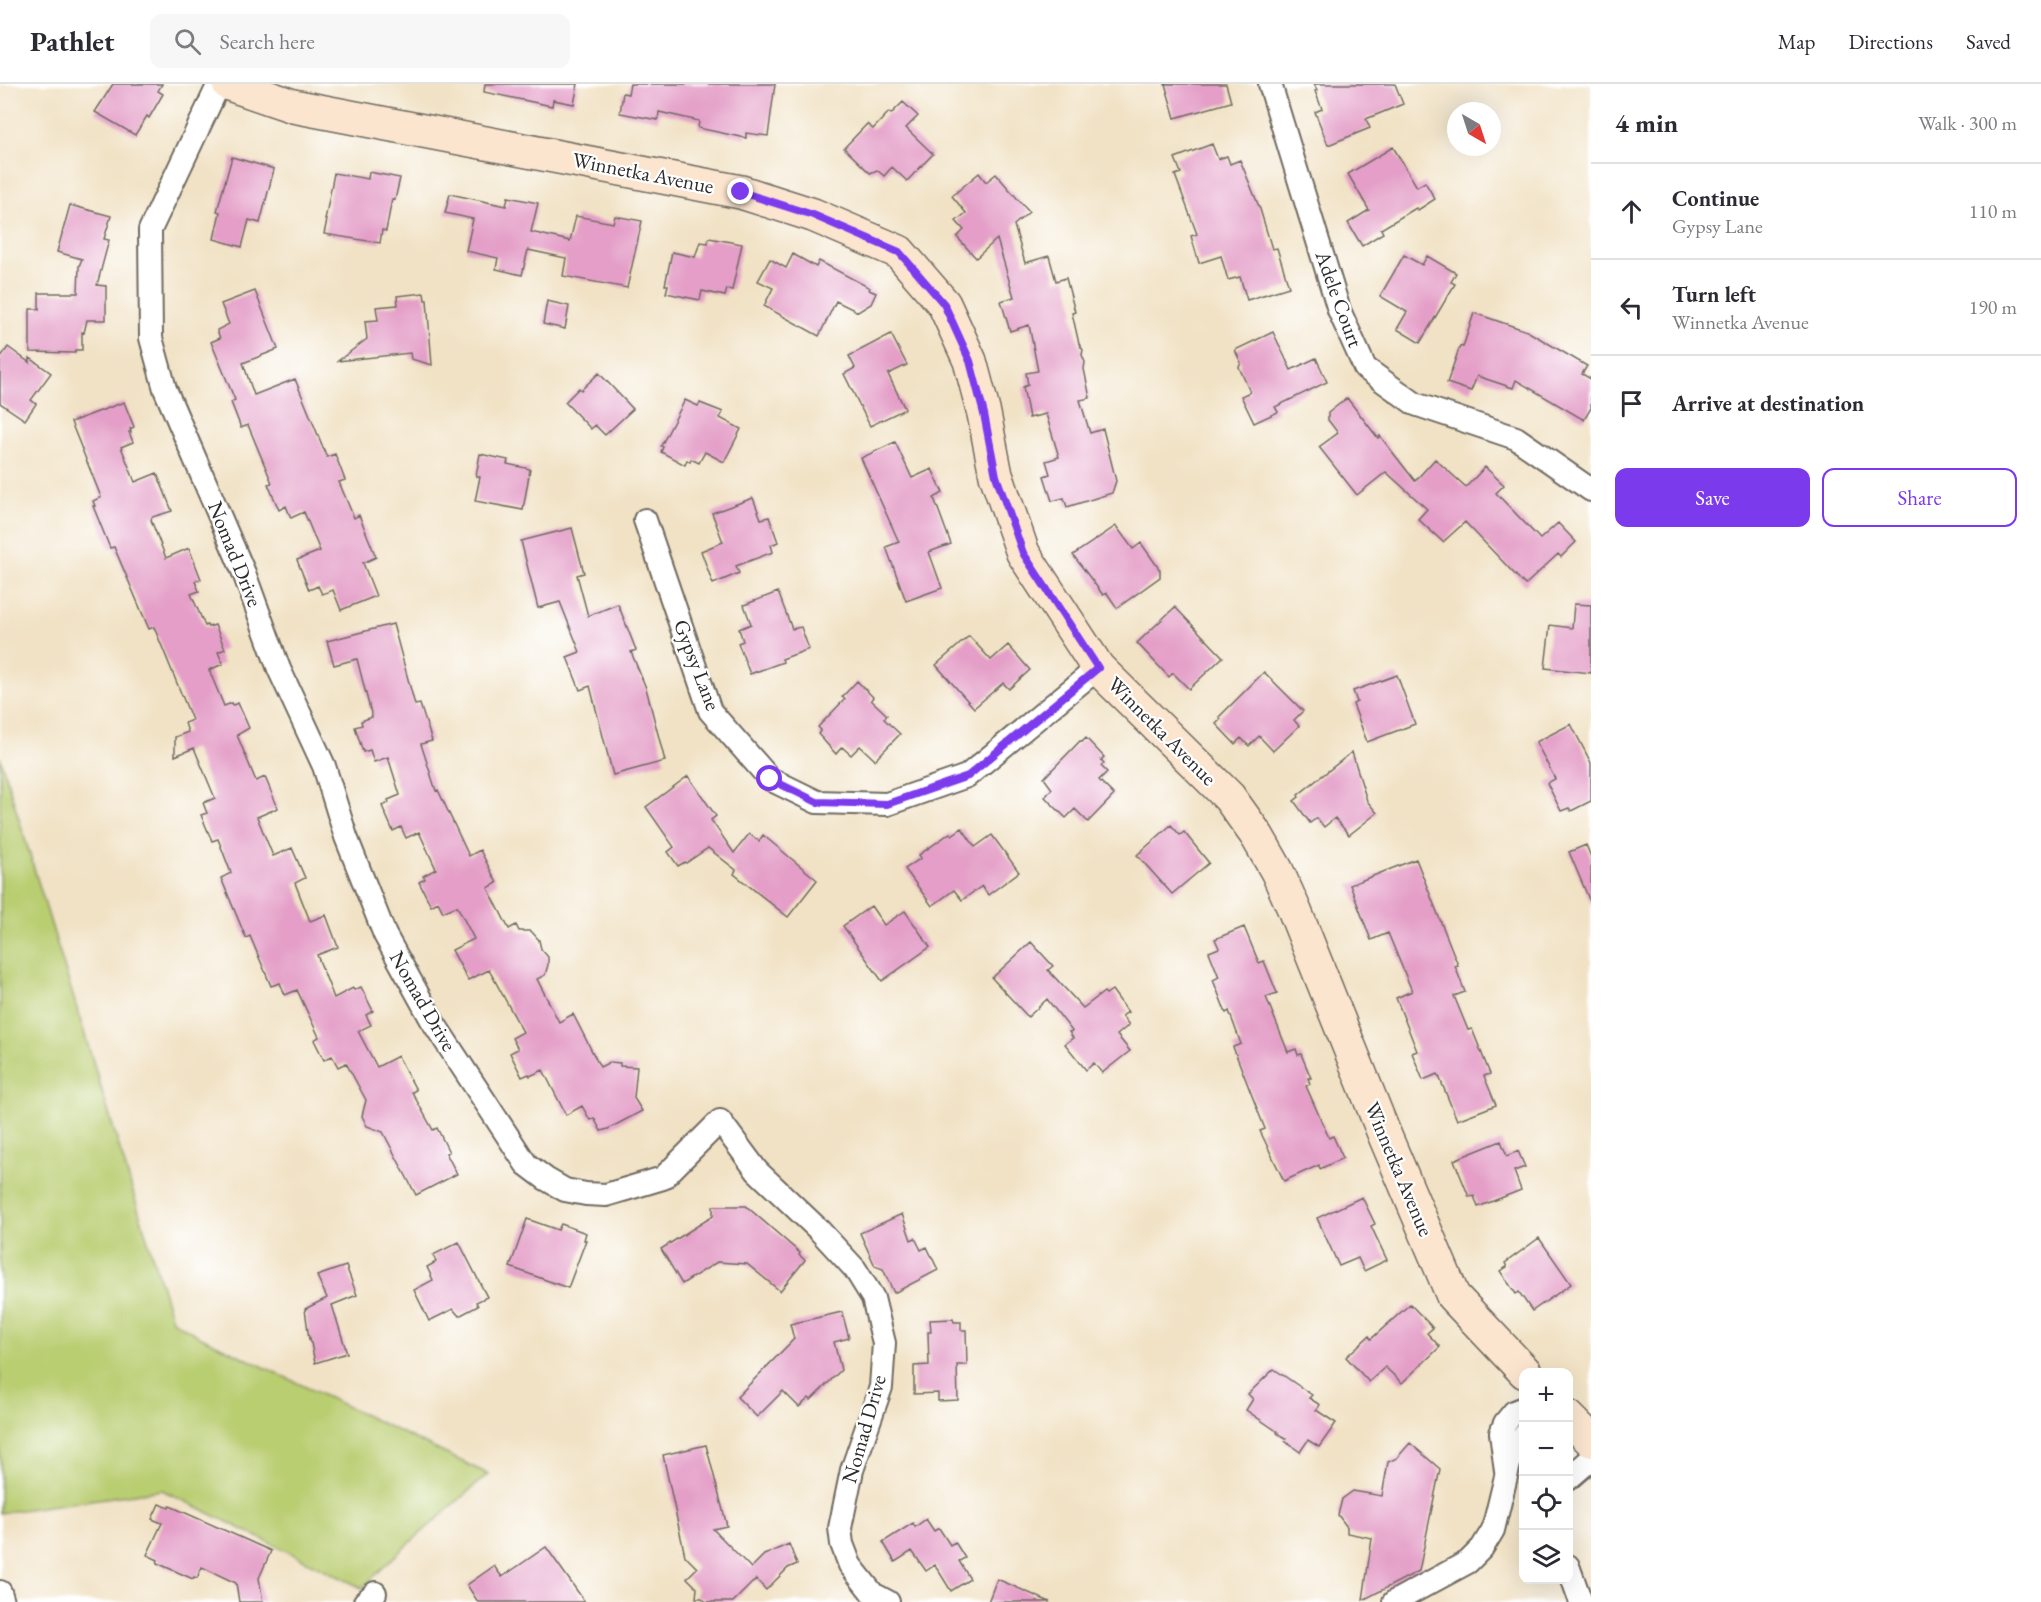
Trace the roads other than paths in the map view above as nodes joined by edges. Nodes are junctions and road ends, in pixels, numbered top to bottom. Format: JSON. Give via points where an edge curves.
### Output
{"nodes":[{"id":1,"x":219,"y":84,"type":"edge"},
{"id":2,"x":229,"y":84,"type":"edge"},
{"id":3,"x":1270,"y":84,"type":"edge"},
{"id":4,"x":1591,"y":490,"type":"edge"},
{"id":5,"x":645,"y":520,"type":"dead end"},
{"id":6,"x":1098,"y":668,"type":"junction"},
{"id":7,"x":1521,"y":1368,"type":"edge"},
{"id":8,"x":1519,"y":1410,"type":"edge"},
{"id":9,"x":1573,"y":1421,"type":"edge"},
{"id":10,"x":1591,"y":1440,"type":"edge"},
{"id":11,"x":1519,"y":1443,"type":"edge"},
{"id":12,"x":1591,"y":1459,"type":"edge"},
{"id":13,"x":1506,"y":1473,"type":"junction"},
{"id":14,"x":1572,"y":1476,"type":"edge"},
{"id":15,"x":1573,"y":1578,"type":"edge"},
{"id":16,"x":0,"y":1592,"type":"edge"},
{"id":17,"x":3,"y":1602,"type":"edge"},
{"id":18,"x":888,"y":1602,"type":"edge"},
{"id":19,"x":1394,"y":1602,"type":"edge"},
{"id":20,"x":1581,"y":1602,"type":"edge"}],
"edges":[{"from":1,"to":18,"type":"street","name":"Nomad Drive","via":[[150,230],[152,338],[165,389],[244,573],[279,669],[324,766],[346,837],[386,935],[433,1022],[476,1088],[526,1164],[546,1179],[565,1190],[606,1194],[663,1178],[720,1121],[757,1171],[855,1269],[873,1299],[884,1342],[881,1387],[852,1470],[840,1528],[850,1564],[873,1594]]},
{"from":2,"to":6,"type":"main road","name":"Winnetka Avenue","via":[[293,106],[741,192],[813,215],[899,252],[944,304],[970,361],[996,476],[1023,553]]},
{"from":3,"to":4,"type":"street","name":"Adele Court","via":[[1339,310],[1365,368],[1415,404],[1516,438]]},
{"from":5,"to":6,"type":"street","name":"Gypsy Lane","via":[[710,711],[770,779],[817,802],[887,804],[968,776]]},
{"from":6,"to":7,"type":"main road","name":"Winnetka Avenue","via":[[1229,797],[1257,836],[1290,899],[1453,1296]]},
{"from":8,"to":13,"type":"street","via":[[1505,1423],[1501,1433]]},
{"from":9,"to":10,"type":"main road"},
{"from":11,"to":13,"type":"street"},
{"from":12,"to":14,"type":"street"},
{"from":13,"to":19,"type":"street","via":[[1493,1530],[1482,1548],[1468,1562]]},
{"from":15,"to":20,"type":"street"},
{"from":16,"to":17,"type":"street"}]}
